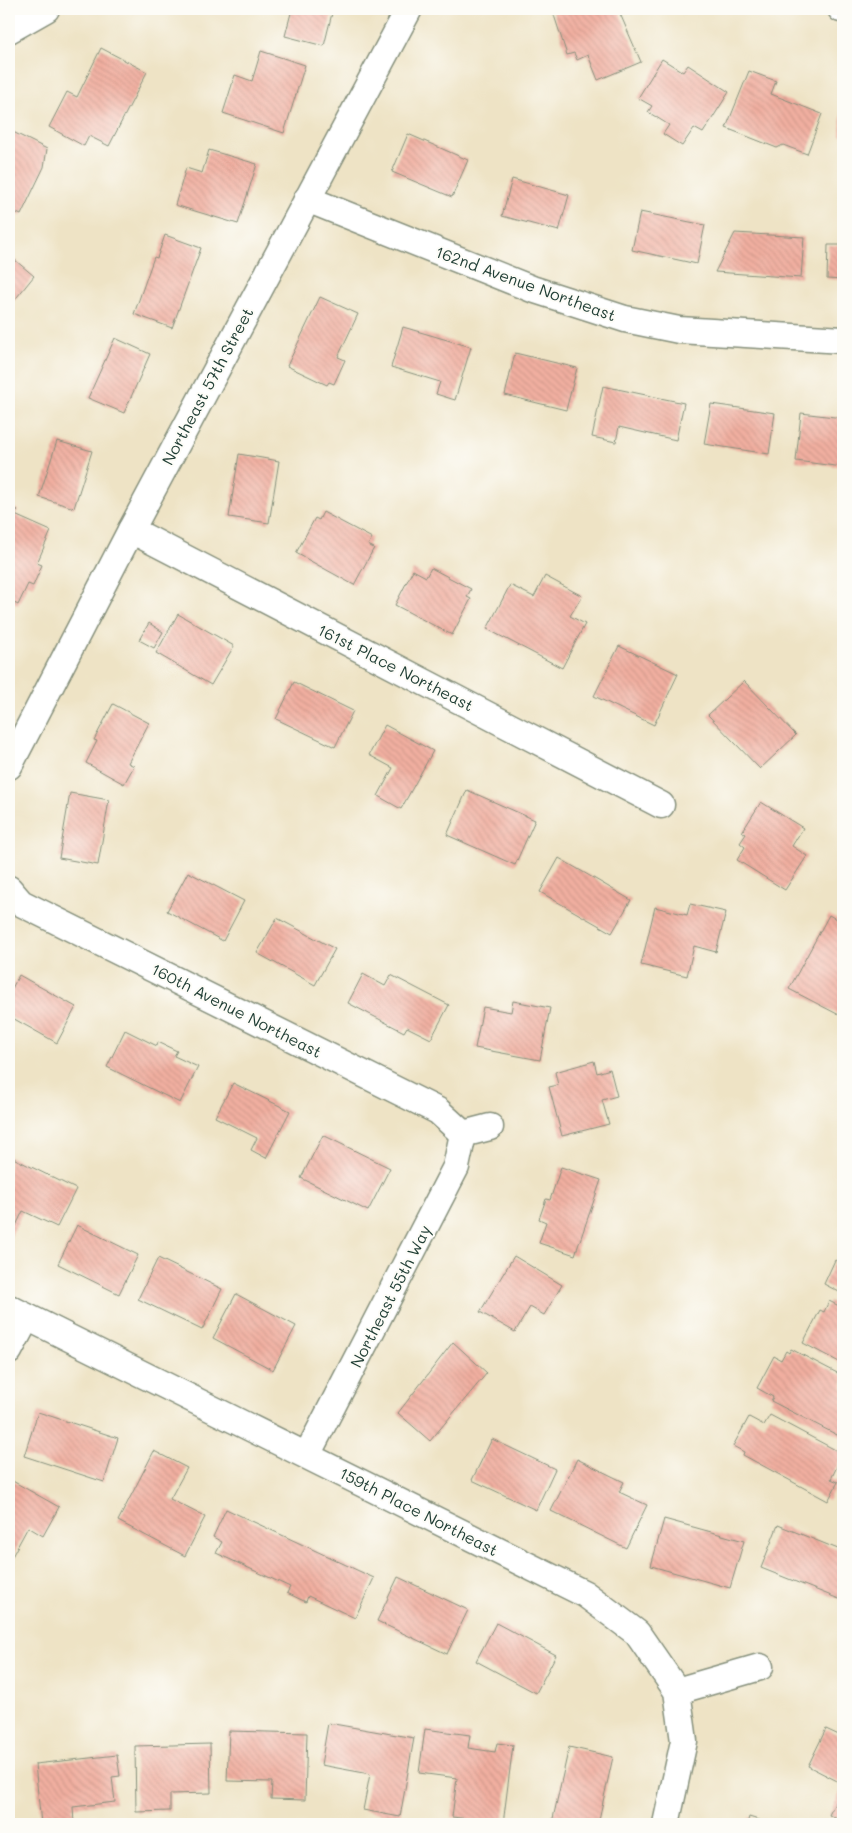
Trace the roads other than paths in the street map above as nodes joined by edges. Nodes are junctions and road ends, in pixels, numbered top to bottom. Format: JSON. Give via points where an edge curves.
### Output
{"nodes":[{"id":1,"x":46,"y":9,"type":"edge"},
{"id":2,"x":409,"y":9,"type":"edge"},
{"id":3,"x":9,"y":30,"type":"edge"},
{"id":4,"x":307,"y":199,"type":"junction"},
{"id":5,"x":843,"y":340,"type":"edge"},
{"id":6,"x":131,"y":530,"type":"junction"},
{"id":7,"x":9,"y":766,"type":"edge"},
{"id":8,"x":661,"y":805,"type":"dead end"},
{"id":9,"x":9,"y":889,"type":"edge"},
{"id":10,"x":490,"y":1127,"type":"dead end"},
{"id":11,"x":463,"y":1134,"type":"junction"},
{"id":12,"x":18,"y":1313,"type":"edge"},
{"id":13,"x":9,"y":1351,"type":"edge"},
{"id":14,"x":307,"y":1455,"type":"junction"},
{"id":15,"x":760,"y":1667,"type":"dead end"},
{"id":16,"x":677,"y":1691,"type":"junction"},
{"id":17,"x":666,"y":1824,"type":"edge"}],
"edges":[{"from":1,"to":3,"type":"street"},
{"from":2,"to":4,"type":"street","name":"Northeast 57th Street"},
{"from":4,"to":5,"type":"street","name":"162nd Avenue Northeast","via":[[532,289],[625,319],[679,330]]},
{"from":4,"to":6,"type":"street","name":"Northeast 57th Street"},
{"from":6,"to":7,"type":"street","name":"Northeast 57th Street"},
{"from":6,"to":8,"type":"street","name":"161st Place Northeast"},
{"from":9,"to":11,"type":"street","name":"160th Avenue Northeast","via":[[21,903],[438,1111]]},
{"from":10,"to":11,"type":"street"},
{"from":11,"to":14,"type":"street","name":"Northeast 55th Way","via":[[456,1167]]},
{"from":12,"to":13,"type":"street"},
{"from":12,"to":14,"type":"street","name":"159th Place Northeast"},
{"from":14,"to":16,"type":"street","name":"159th Place Northeast","via":[[585,1594],[637,1633]]},
{"from":15,"to":16,"type":"street"},
{"from":16,"to":17,"type":"street","name":"159th Place Northeast","via":[[684,1741]]}]}
